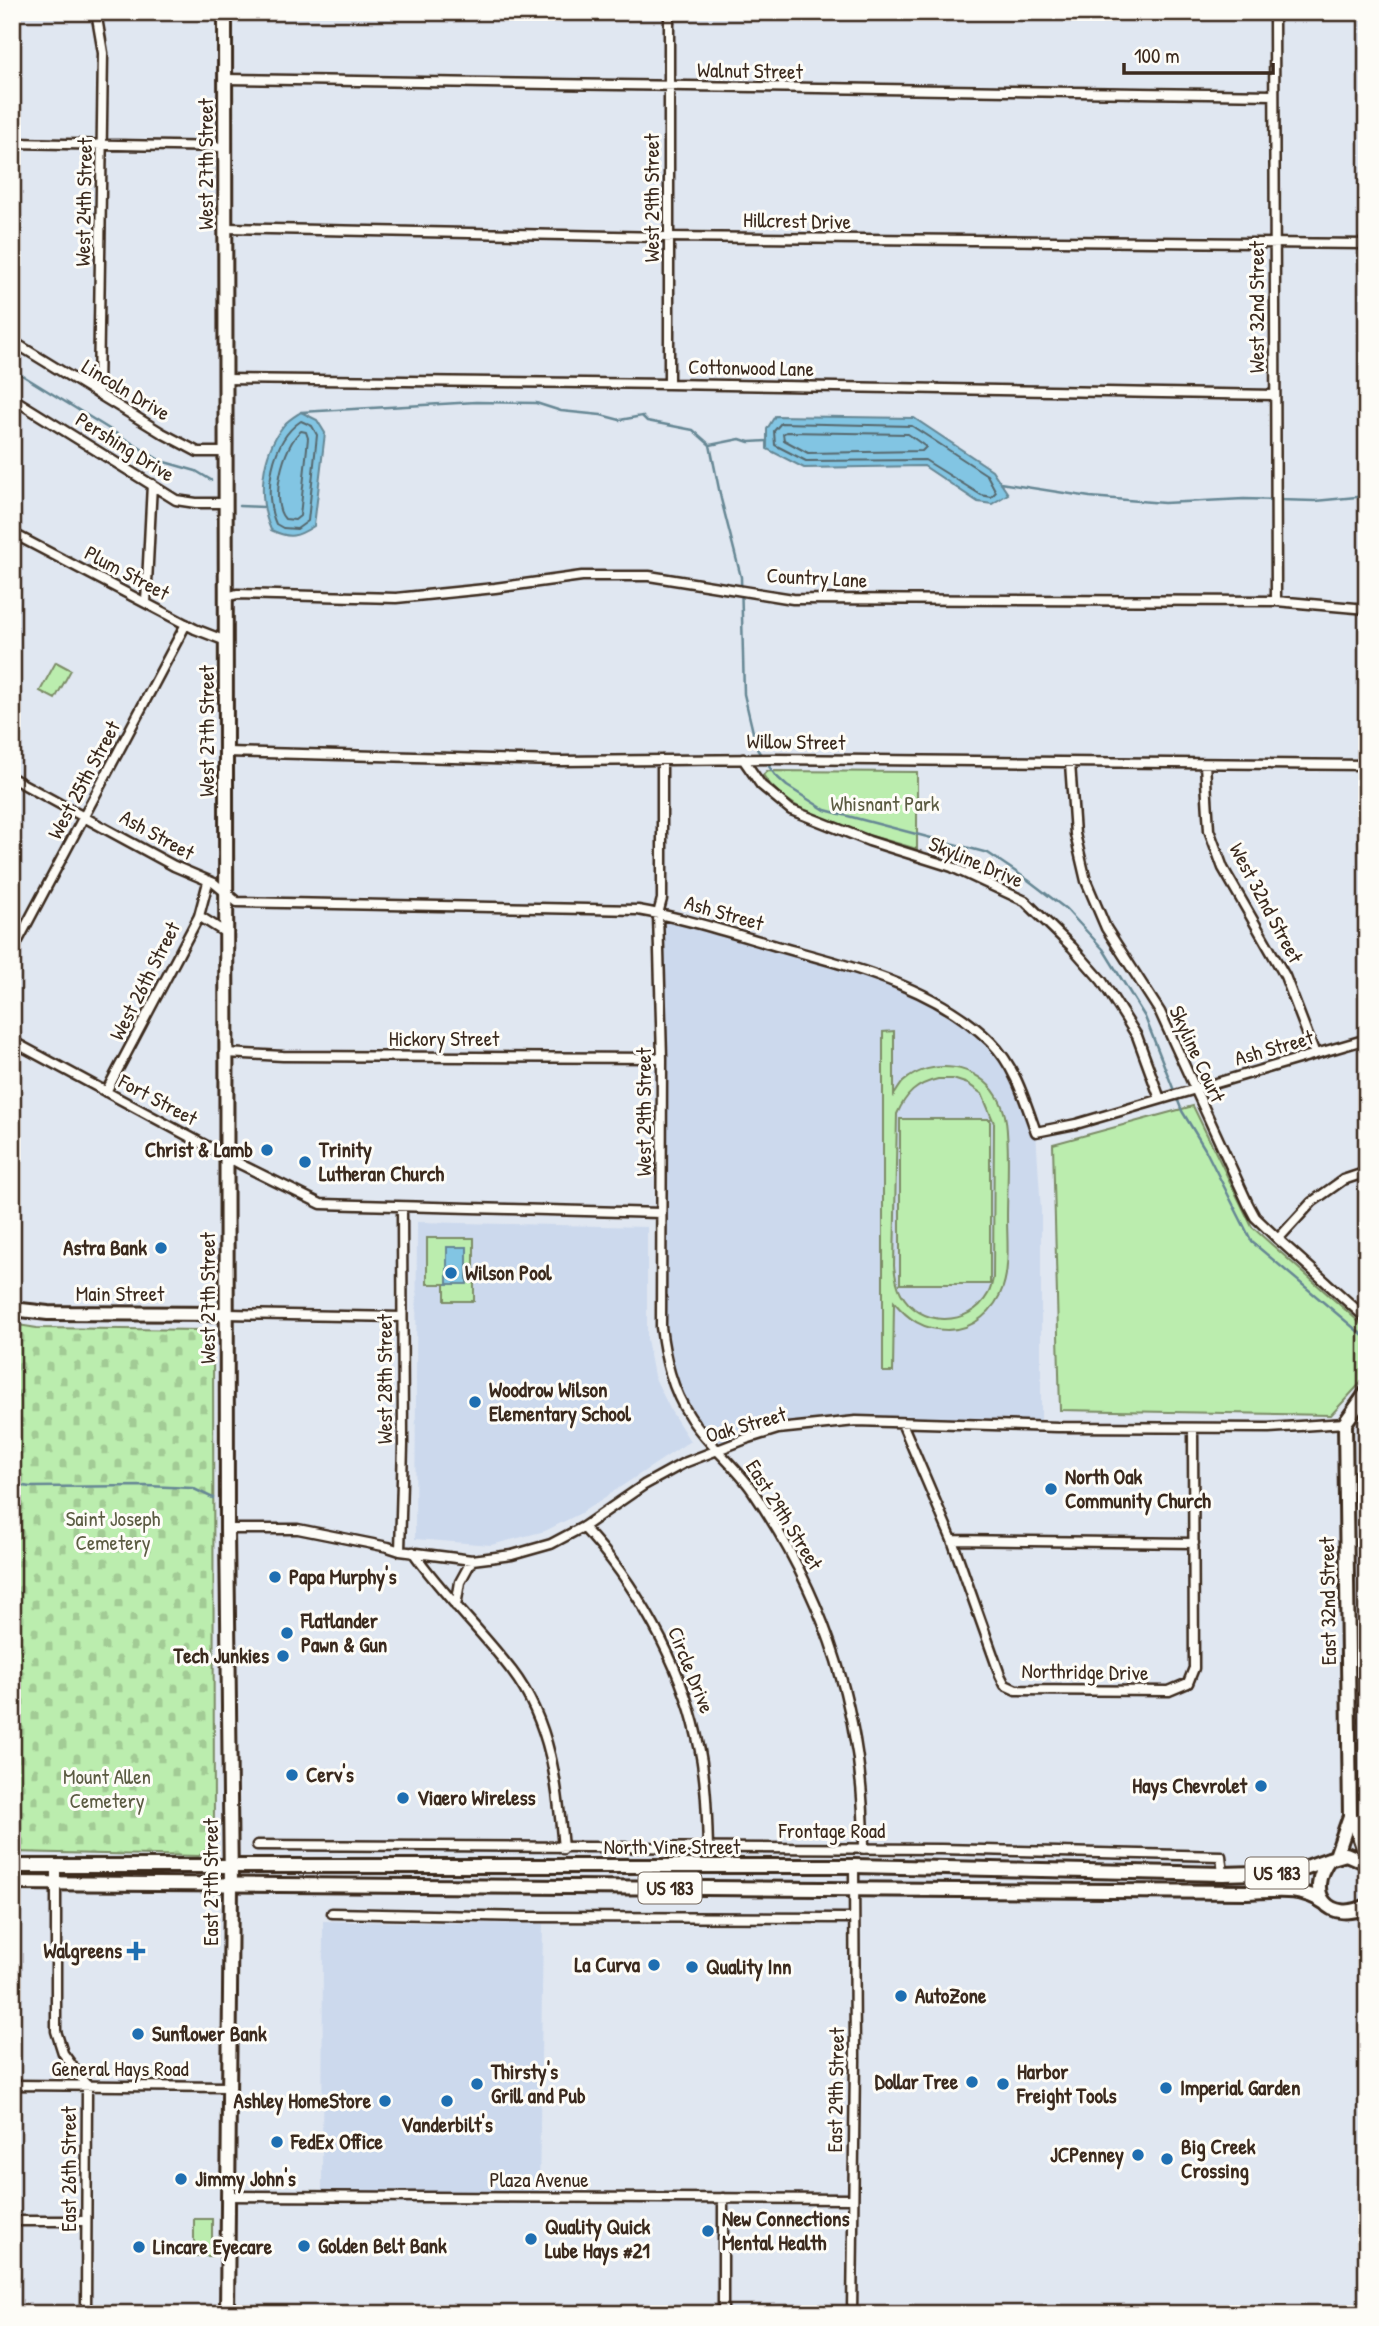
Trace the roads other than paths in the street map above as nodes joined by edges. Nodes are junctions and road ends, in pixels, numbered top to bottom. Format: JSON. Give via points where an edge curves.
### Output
{"nodes":[{"id":1,"x":96,"y":12,"type":"edge"},
{"id":2,"x":225,"y":12,"type":"edge"},
{"id":3,"x":668,"y":12,"type":"edge"},
{"id":4,"x":1274,"y":12,"type":"edge"},
{"id":5,"x":225,"y":79,"type":"junction"},
{"id":6,"x":669,"y":87,"type":"junction"},
{"id":7,"x":1275,"y":95,"type":"junction"},
{"id":8,"x":12,"y":144,"type":"edge"},
{"id":9,"x":103,"y":144,"type":"junction"},
{"id":10,"x":225,"y":147,"type":"junction"},
{"id":11,"x":226,"y":228,"type":"junction"},
{"id":12,"x":669,"y":237,"type":"junction"},
{"id":13,"x":1275,"y":244,"type":"junction"},
{"id":14,"x":1367,"y":244,"type":"edge"},
{"id":15,"x":12,"y":341,"type":"edge"},
{"id":16,"x":226,"y":379,"type":"junction"},
{"id":17,"x":669,"y":384,"type":"junction"},
{"id":18,"x":98,"y":394,"type":"junction"},
{"id":19,"x":1275,"y":396,"type":"junction"},
{"id":20,"x":12,"y":398,"type":"edge"},
{"id":21,"x":226,"y":452,"type":"junction"},
{"id":22,"x":152,"y":484,"type":"junction"},
{"id":23,"x":226,"y":503,"type":"junction"},
{"id":24,"x":12,"y":533,"type":"edge"},
{"id":25,"x":227,"y":597,"type":"junction"},
{"id":26,"x":1276,"y":601,"type":"junction"},
{"id":27,"x":146,"y":603,"type":"junction"},
{"id":28,"x":1367,"y":609,"type":"edge"},
{"id":29,"x":186,"y":624,"type":"junction"},
{"id":30,"x":226,"y":641,"type":"junction"},
{"id":31,"x":226,"y":752,"type":"junction"},
{"id":32,"x":747,"y":759,"type":"junction"},
{"id":33,"x":662,"y":760,"type":"junction"},
{"id":34,"x":1070,"y":763,"type":"junction"},
{"id":35,"x":1205,"y":764,"type":"junction"},
{"id":36,"x":1367,"y":765,"type":"edge"},
{"id":37,"x":12,"y":778,"type":"edge"},
{"id":38,"x":84,"y":815,"type":"junction"},
{"id":39,"x":208,"y":882,"type":"junction"},
{"id":40,"x":226,"y":892,"type":"junction"},
{"id":41,"x":658,"y":914,"type":"junction"},
{"id":42,"x":198,"y":916,"type":"junction"},
{"id":43,"x":226,"y":933,"type":"junction"},
{"id":44,"x":12,"y":952,"type":"edge"},
{"id":45,"x":1367,"y":1039,"type":"edge"},
{"id":46,"x":12,"y":1041,"type":"edge"},
{"id":47,"x":226,"y":1053,"type":"junction"},
{"id":48,"x":1315,"y":1054,"type":"junction"},
{"id":49,"x":662,"y":1059,"type":"junction"},
{"id":50,"x":1194,"y":1089,"type":"junction"},
{"id":51,"x":106,"y":1092,"type":"junction"},
{"id":52,"x":1160,"y":1099,"type":"junction"},
{"id":53,"x":227,"y":1155,"type":"junction"},
{"id":54,"x":1367,"y":1172,"type":"edge"},
{"id":55,"x":402,"y":1207,"type":"junction"},
{"id":56,"x":661,"y":1213,"type":"junction"},
{"id":57,"x":1278,"y":1239,"type":"junction"},
{"id":58,"x":12,"y":1310,"type":"edge"},
{"id":59,"x":227,"y":1314,"type":"junction"},
{"id":60,"x":401,"y":1317,"type":"junction"},
{"id":61,"x":1367,"y":1319,"type":"edge"},
{"id":62,"x":1367,"y":1392,"type":"edge"},
{"id":63,"x":902,"y":1423,"type":"junction"},
{"id":64,"x":1345,"y":1423,"type":"junction"},
{"id":65,"x":1193,"y":1428,"type":"junction"},
{"id":66,"x":718,"y":1449,"type":"junction"},
{"id":67,"x":227,"y":1450,"type":"joint"},
{"id":68,"x":583,"y":1527,"type":"junction"},
{"id":69,"x":227,"y":1529,"type":"junction"},
{"id":70,"x":952,"y":1540,"type":"junction"},
{"id":71,"x":1194,"y":1543,"type":"junction"},
{"id":72,"x":400,"y":1551,"type":"junction"},
{"id":73,"x":413,"y":1552,"type":"junction"},
{"id":74,"x":472,"y":1560,"type":"junction"},
{"id":75,"x":456,"y":1606,"type":"junction"},
{"id":76,"x":1350,"y":1816,"type":"junction"},
{"id":77,"x":257,"y":1845,"type":"dead end"},
{"id":78,"x":563,"y":1849,"type":"junction"},
{"id":79,"x":708,"y":1849,"type":"junction"},
{"id":80,"x":864,"y":1849,"type":"junction"},
{"id":81,"x":1333,"y":1858,"type":"junction"},
{"id":82,"x":1367,"y":1861,"type":"edge"},
{"id":83,"x":56,"y":1865,"type":"junction"},
{"id":84,"x":12,"y":1866,"type":"edge"},
{"id":85,"x":854,"y":1866,"type":"junction"},
{"id":86,"x":231,"y":1867,"type":"junction"},
{"id":87,"x":1223,"y":1874,"type":"junction"},
{"id":88,"x":12,"y":1883,"type":"edge"},
{"id":89,"x":56,"y":1884,"type":"junction"},
{"id":90,"x":231,"y":1885,"type":"junction"},
{"id":91,"x":854,"y":1888,"type":"junction"},
{"id":92,"x":1325,"y":1903,"type":"junction"},
{"id":93,"x":1367,"y":1906,"type":"edge"},
{"id":94,"x":332,"y":1913,"type":"dead end"},
{"id":95,"x":853,"y":1918,"type":"junction"},
{"id":96,"x":12,"y":2085,"type":"edge"},
{"id":97,"x":87,"y":2086,"type":"junction"},
{"id":98,"x":228,"y":2087,"type":"junction"},
{"id":99,"x":227,"y":2196,"type":"junction"},
{"id":100,"x":723,"y":2198,"type":"junction"},
{"id":101,"x":852,"y":2199,"type":"junction"},
{"id":102,"x":12,"y":2221,"type":"edge"},
{"id":103,"x":86,"y":2221,"type":"junction"},
{"id":104,"x":86,"y":2314,"type":"edge"},
{"id":105,"x":227,"y":2314,"type":"edge"},
{"id":106,"x":723,"y":2314,"type":"edge"},
{"id":107,"x":852,"y":2314,"type":"edge"}],
"edges":[{"from":1,"to":9,"type":"street","name":"West 24th Street","via":[[103,52]]},
{"from":2,"to":5,"type":"main road","name":"West 27th Street"},
{"from":3,"to":6,"type":"street","name":"West 29th Street"},
{"from":4,"to":7,"type":"street","name":"West 32nd Street"},
{"from":5,"to":6,"type":"street","name":"Walnut Street"},
{"from":5,"to":10,"type":"main road","name":"West 27th Street"},
{"from":6,"to":7,"type":"street","name":"Walnut Street"},
{"from":6,"to":12,"type":"street","name":"West 29th Street"},
{"from":7,"to":13,"type":"street","name":"West 32nd Street"},
{"from":8,"to":9,"type":"street"},
{"from":9,"to":10,"type":"street"},
{"from":9,"to":18,"type":"street","name":"West 24th Street"},
{"from":10,"to":11,"type":"main road","name":"West 27th Street"},
{"from":11,"to":12,"type":"street","name":"Hillcrest Drive"},
{"from":11,"to":16,"type":"main road","name":"West 27th Street"},
{"from":12,"to":13,"type":"street","name":"Hillcrest Drive"},
{"from":12,"to":17,"type":"street","name":"West 29th Street"},
{"from":13,"to":14,"type":"street","name":"Hillcrest Drive"},
{"from":13,"to":19,"type":"street","name":"West 32nd Street"},
{"from":15,"to":18,"type":"street","name":"Lincoln Drive"},
{"from":16,"to":17,"type":"street","name":"Cottonwood Lane"},
{"from":16,"to":21,"type":"main road","name":"West 27th Street"},
{"from":17,"to":19,"type":"street","name":"Cottonwood Lane"},
{"from":18,"to":21,"type":"street","name":"Lincoln Drive","via":[[198,452]]},
{"from":19,"to":26,"type":"street","name":"West 32nd Street"},
{"from":20,"to":22,"type":"street","name":"Pershing Drive"},
{"from":21,"to":23,"type":"main road","name":"West 27th Street"},
{"from":22,"to":23,"type":"street","name":"Pershing Drive","via":[[176,499]]},
{"from":22,"to":27,"type":"street"},
{"from":23,"to":25,"type":"main road","name":"West 27th Street"},
{"from":24,"to":27,"type":"street","name":"Plum Street"},
{"from":25,"to":26,"type":"street","name":"Country Lane","via":[[396,598],[582,576],[649,576],[793,599]]},
{"from":25,"to":30,"type":"main road","name":"West 27th Street"},
{"from":26,"to":28,"type":"street","name":"Country Lane"},
{"from":27,"to":29,"type":"street","name":"Plum Street"},
{"from":29,"to":30,"type":"street","name":"Plum Street"},
{"from":29,"to":38,"type":"street","name":"West 25th Street"},
{"from":30,"to":31,"type":"main road","name":"West 27th Street"},
{"from":31,"to":33,"type":"street","name":"Willow Street"},
{"from":31,"to":40,"type":"main road","name":"West 27th Street"},
{"from":32,"to":33,"type":"street","name":"Willow Street"},
{"from":32,"to":34,"type":"street","name":"Willow Street"},
{"from":32,"to":52,"type":"street","name":"Skyline Drive","via":[[761,785],[790,810],[952,867],[1025,901],[1102,981],[1137,1036]]},
{"from":33,"to":41,"type":"street","name":"West 29th Street","via":[[662,899]]},
{"from":34,"to":35,"type":"street","name":"Willow Street"},
{"from":34,"to":50,"type":"street","name":"Skyline Court","via":[[1075,834],[1086,881],[1106,928],[1160,1012]]},
{"from":35,"to":36,"type":"street","name":"Willow Street"},
{"from":35,"to":48,"type":"street","name":"West 32nd Street","via":[[1209,830],[1222,866],[1285,976]]},
{"from":37,"to":38,"type":"street","name":"Ash Street"},
{"from":38,"to":39,"type":"street","name":"Ash Street"},
{"from":38,"to":44,"type":"street","name":"West 25th Street"},
{"from":39,"to":40,"type":"street","name":"Ash Street"},
{"from":39,"to":42,"type":"street","name":"West 26th Street"},
{"from":40,"to":41,"type":"street","name":"Ash Street","via":[[237,901]]},
{"from":40,"to":43,"type":"main road","name":"West 27th Street"},
{"from":41,"to":49,"type":"street","name":"West 29th Street"},
{"from":41,"to":52,"type":"street","name":"Ash Street","via":[[823,959],[925,995],[991,1042],[1018,1082],[1036,1132]]},
{"from":42,"to":43,"type":"street"},
{"from":42,"to":51,"type":"street","name":"West 26th Street"},
{"from":43,"to":47,"type":"main road","name":"West 27th Street"},
{"from":45,"to":48,"type":"street","name":"Ash Street"},
{"from":46,"to":51,"type":"street","name":"Fort Street"},
{"from":47,"to":49,"type":"street","name":"Hickory Street"},
{"from":47,"to":53,"type":"main road","name":"West 27th Street"},
{"from":48,"to":50,"type":"street","name":"Ash Street"},
{"from":49,"to":56,"type":"street","name":"West 29th Street"},
{"from":50,"to":52,"type":"street","name":"Ash Street"},
{"from":50,"to":57,"type":"street","name":"Skyline Court","via":[[1255,1217]]},
{"from":51,"to":53,"type":"street","name":"Fort Street"},
{"from":53,"to":55,"type":"street","name":"Fort Street","via":[[321,1204]]},
{"from":53,"to":59,"type":"main road","name":"West 27th Street"},
{"from":54,"to":57,"type":"street","via":[[1343,1180],[1312,1202]]},
{"from":55,"to":56,"type":"street","name":"Fort Street"},
{"from":55,"to":60,"type":"street","name":"West 28th Street"},
{"from":56,"to":66,"type":"street","name":"West 29th Street","via":[[665,1359],[690,1418]]},
{"from":57,"to":61,"type":"street","name":"Skyline Court"},
{"from":58,"to":59,"type":"main road","name":"Main Street"},
{"from":59,"to":60,"type":"street"},
{"from":59,"to":67,"type":"main road","name":"West 27th Street"},
{"from":60,"to":72,"type":"street","name":"West 28th Street"},
{"from":62,"to":64,"type":"main road"},
{"from":63,"to":65,"type":"street","name":"Oak Street"},
{"from":63,"to":66,"type":"street","name":"Oak Street","via":[[778,1429]]},
{"from":63,"to":70,"type":"street","name":"Northridge Drive"},
{"from":64,"to":65,"type":"street","name":"Oak Street"},
{"from":64,"to":76,"type":"main road","name":"East 32nd Street"},
{"from":65,"to":71,"type":"street","name":"Northridge Drive"},
{"from":66,"to":68,"type":"street","name":"Oak Street","via":[[644,1485]]},
{"from":66,"to":80,"type":"street","name":"East 29th Street","via":[[751,1487],[804,1576],[824,1620],[849,1702],[863,1793]]},
{"from":67,"to":69,"type":"main road","name":"East 27th Street"},
{"from":68,"to":74,"type":"street","name":"Oak Street","via":[[551,1544]]},
{"from":68,"to":79,"type":"street","name":"Circle Drive","via":[[647,1610],[682,1687],[706,1786]]},
{"from":69,"to":72,"type":"street","name":"Oak Street","via":[[298,1529]]},
{"from":69,"to":86,"type":"main road","name":"East 27th Street"},
{"from":70,"to":71,"type":"street"},
{"from":70,"to":71,"type":"street","name":"Northridge Drive","via":[[1000,1675],[1005,1685],[1016,1690],[1169,1691],[1188,1683],[1194,1668]]},
{"from":72,"to":73,"type":"street","name":"Oak Street"},
{"from":73,"to":74,"type":"street","name":"Oak Street"},
{"from":73,"to":75,"type":"street"},
{"from":74,"to":75,"type":"street","via":[[460,1582]]},
{"from":75,"to":78,"type":"street","via":[[513,1673],[533,1707],[557,1785]]},
{"from":76,"to":81,"type":"main road","name":"East 32nd Street"},
{"from":76,"to":82,"type":"main road","name":"East 32nd Street"},
{"from":77,"to":78,"type":"street","name":"Frontage Road"},
{"from":78,"to":79,"type":"street","name":"Frontage Road"},
{"from":79,"to":80,"type":"street","name":"Frontage Road"},
{"from":80,"to":87,"type":"street","name":"Frontage Road","via":[[1222,1856]]},
{"from":81,"to":82,"type":"main road","via":[[1353,1855]]},
{"from":81,"to":87,"type":"main road","name":"North Vine Street","number":"US 183","via":[[1293,1872]]},
{"from":81,"to":92,"type":"main road","name":"East 32nd Street","via":[[1318,1883]]},
{"from":83,"to":84,"type":"main road","name":"North Vine Street","number":"US 183"},
{"from":83,"to":86,"type":"main road","name":"North Vine Street","number":"US 183"},
{"from":83,"to":89,"type":"street","name":"East 26th Street"},
{"from":85,"to":86,"type":"main road","name":"North Vine Street","number":"US 183"},
{"from":85,"to":87,"type":"main road","name":"North Vine Street","number":"US 183"},
{"from":85,"to":91,"type":"street","name":"East 29th Street"},
{"from":86,"to":90,"type":"main road","name":"East 27th Street"},
{"from":88,"to":89,"type":"main road","name":"North Vine Street","number":"US 183"},
{"from":89,"to":90,"type":"main road","name":"North Vine Street","number":"US 183"},
{"from":89,"to":97,"type":"street","name":"East 26th Street","via":[[56,2031],[63,2053]]},
{"from":90,"to":91,"type":"main road","name":"North Vine Street","number":"US 183"},
{"from":90,"to":98,"type":"main road","name":"East 27th Street"},
{"from":91,"to":92,"type":"main road","name":"North Vine Street","number":"US 183","via":[[1285,1890],[1308,1893]]},
{"from":91,"to":95,"type":"street","name":"East 29th Street"},
{"from":92,"to":93,"type":"main road","name":"North Vine Street","via":[[1346,1912]]},
{"from":94,"to":95,"type":"street"},
{"from":95,"to":101,"type":"street","name":"East 29th Street"},
{"from":96,"to":97,"type":"street","name":"General Hays Road"},
{"from":97,"to":98,"type":"street","name":"General Hays Road"},
{"from":97,"to":103,"type":"street","name":"East 26th Street"},
{"from":98,"to":99,"type":"main road","name":"East 27th Street"},
{"from":99,"to":100,"type":"street","name":"Plaza Avenue"},
{"from":99,"to":105,"type":"main road","name":"East 27th Street"},
{"from":100,"to":101,"type":"street","name":"Plaza Avenue"},
{"from":100,"to":106,"type":"street"},
{"from":101,"to":107,"type":"street","name":"East 29th Street"},
{"from":102,"to":103,"type":"street"},
{"from":103,"to":104,"type":"street","name":"East 26th Street"}]}
